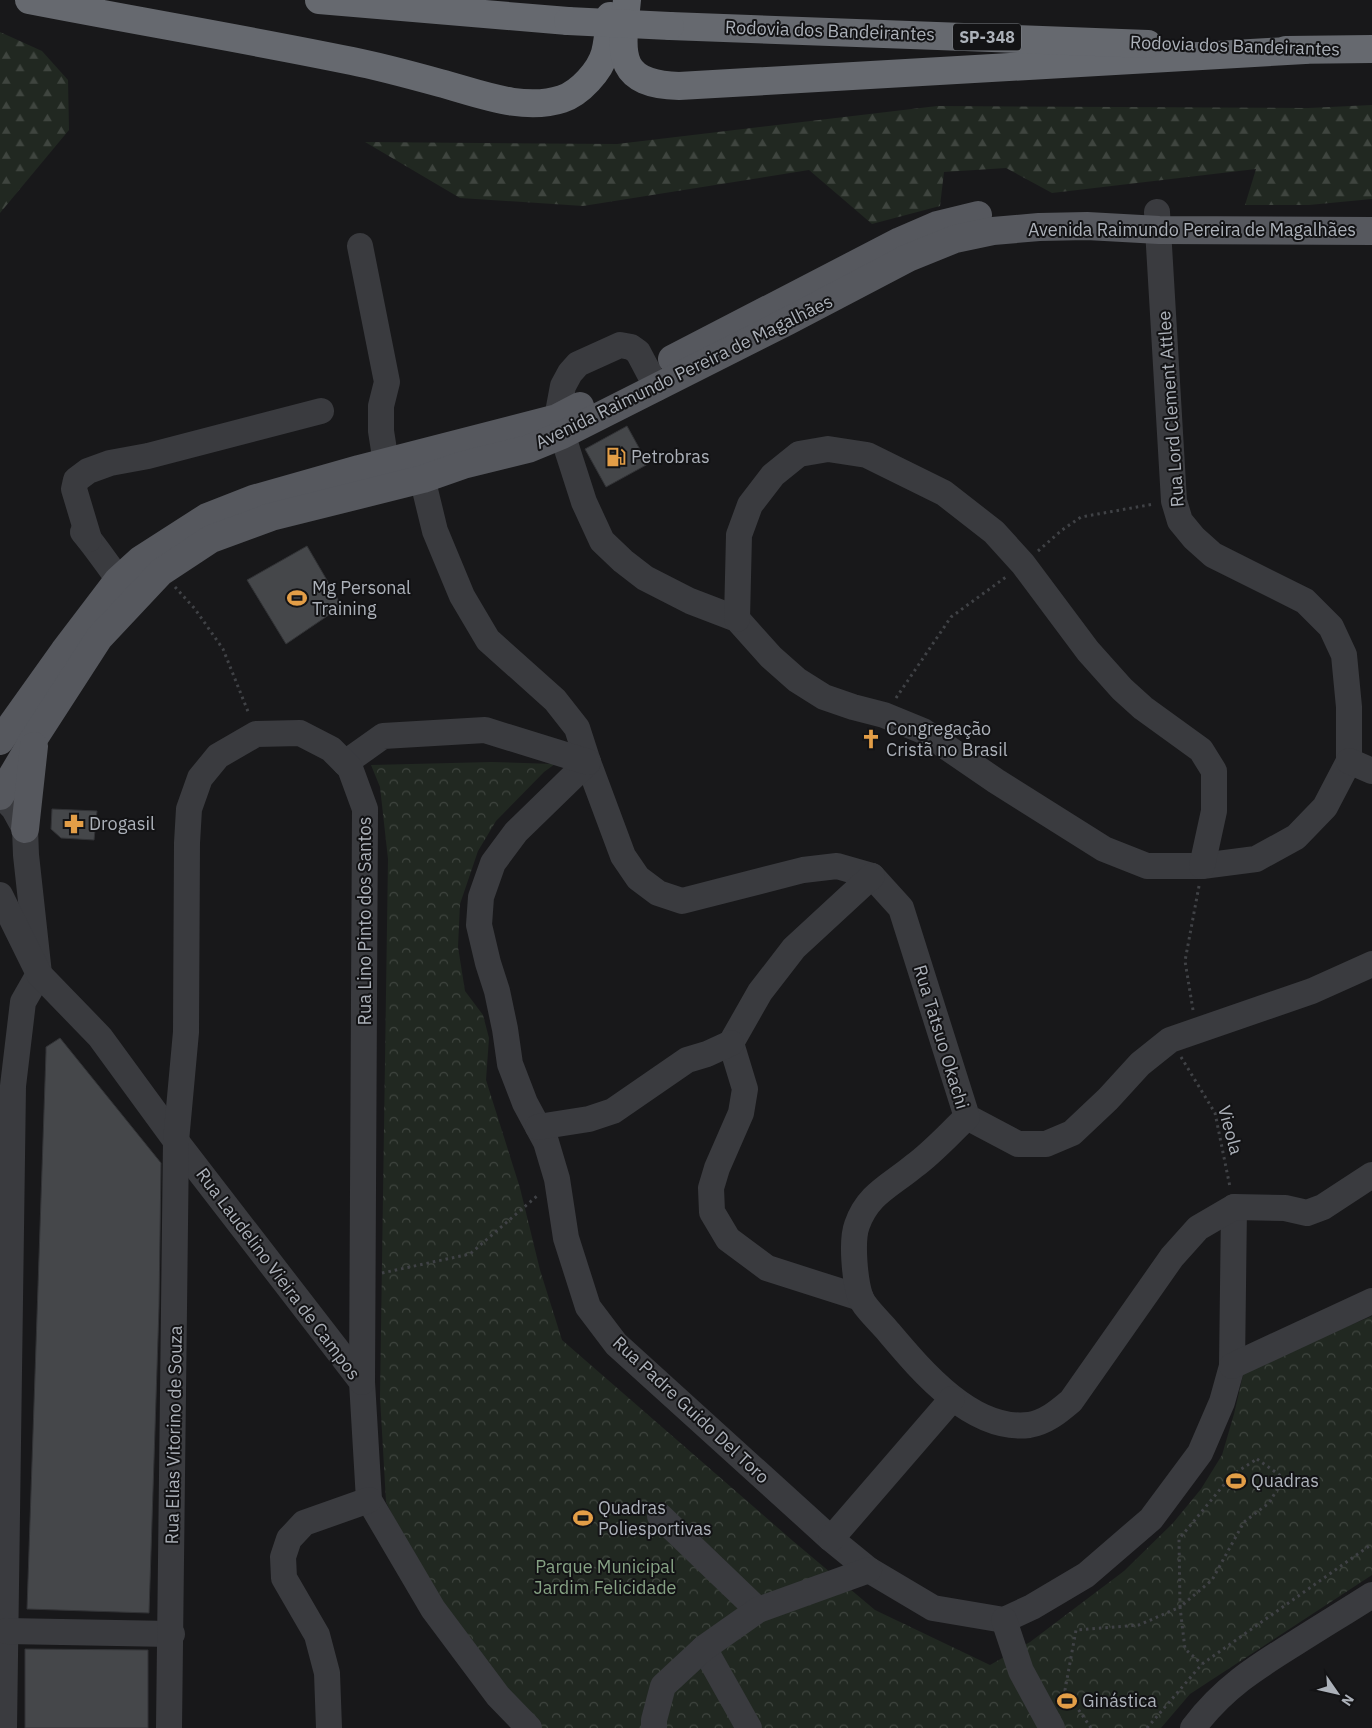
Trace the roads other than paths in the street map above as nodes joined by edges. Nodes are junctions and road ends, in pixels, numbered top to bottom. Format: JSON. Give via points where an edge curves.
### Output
{"nodes":[{"id":1,"x":29,"y":0,"type":"edge"},
{"id":2,"x":319,"y":0,"type":"edge"},
{"id":3,"x":613,"y":0,"type":"edge"},
{"id":4,"x":627,"y":0,"type":"edge"},
{"id":5,"x":1372,"y":49,"type":"edge"},
{"id":6,"x":1305,"y":50,"type":"junction"},
{"id":7,"x":1158,"y":221,"type":"junction"},
{"id":8,"x":1371,"y":222,"type":"edge"},
{"id":9,"x":360,"y":246,"type":"dead end"},
{"id":10,"x":653,"y":379,"type":"junction"},
{"id":11,"x":321,"y":411,"type":"dead end"},
{"id":12,"x":559,"y":427,"type":"junction"},
{"id":13,"x":386,"y":462,"type":"junction"},
{"id":14,"x":420,"y":467,"type":"junction"},
{"id":15,"x":126,"y":590,"type":"junction"},
{"id":16,"x":737,"y":619,"type":"junction"},
{"id":17,"x":35,"y":737,"type":"junction"},
{"id":18,"x":0,"y":740,"type":"edge"},
{"id":19,"x":588,"y":762,"type":"junction"},
{"id":20,"x":345,"y":763,"type":"junction"},
{"id":21,"x":1360,"y":766,"type":"edge"},
{"id":22,"x":0,"y":795,"type":"edge"},
{"id":23,"x":26,"y":829,"type":"junction"},
{"id":24,"x":1202,"y":866,"type":"junction"},
{"id":25,"x":872,"y":876,"type":"junction"},
{"id":26,"x":0,"y":895,"type":"edge"},
{"id":27,"x":1372,"y":964,"type":"edge"},
{"id":28,"x":40,"y":974,"type":"junction"},
{"id":29,"x":731,"y":1043,"type":"junction"},
{"id":30,"x":6,"y":1090,"type":"edge"},
{"id":31,"x":966,"y":1117,"type":"junction"},
{"id":32,"x":538,"y":1127,"type":"junction"},
{"id":33,"x":176,"y":1141,"type":"junction"},
{"id":34,"x":1372,"y":1175,"type":"edge"},
{"id":35,"x":1234,"y":1207,"type":"junction"},
{"id":36,"x":861,"y":1298,"type":"junction"},
{"id":37,"x":1372,"y":1301,"type":"edge"},
{"id":38,"x":1232,"y":1366,"type":"junction"},
{"id":39,"x":362,"y":1382,"type":"junction"},
{"id":40,"x":952,"y":1398,"type":"junction"},
{"id":41,"x":4,"y":1420,"type":"edge"},
{"id":42,"x":369,"y":1500,"type":"junction"},
{"id":43,"x":660,"y":1516,"type":"dead end"},
{"id":44,"x":831,"y":1539,"type":"junction"},
{"id":45,"x":869,"y":1570,"type":"junction"},
{"id":46,"x":1372,"y":1595,"type":"edge"},
{"id":47,"x":758,"y":1610,"type":"junction"},
{"id":48,"x":1004,"y":1620,"type":"junction"},
{"id":49,"x":6,"y":1631,"type":"junction"},
{"id":50,"x":172,"y":1634,"type":"junction"},
{"id":51,"x":704,"y":1648,"type":"junction"},
{"id":52,"x":498,"y":1696,"type":"junction"},
{"id":53,"x":4,"y":1728,"type":"edge"},
{"id":54,"x":170,"y":1728,"type":"edge"},
{"id":55,"x":329,"y":1728,"type":"edge"},
{"id":56,"x":499,"y":1728,"type":"edge"},
{"id":57,"x":529,"y":1728,"type":"edge"},
{"id":58,"x":654,"y":1728,"type":"edge"},
{"id":59,"x":749,"y":1728,"type":"edge"},
{"id":60,"x":1052,"y":1728,"type":"edge"},
{"id":61,"x":1193,"y":1728,"type":"edge"}],
"edges":[{"from":1,"to":3,"type":"highway","via":[[284,46],[528,103],[552,102],[570,96],[597,69],[605,54]]},
{"from":2,"to":6,"type":"highway","name":"Rodovia dos Bandeirantes","number":"SP-348","bridge":true,"via":[[568,21]]},
{"from":4,"to":6,"type":"highway","via":[[623,46],[626,60],[636,76],[663,86]]},
{"from":5,"to":6,"type":"highway","name":"Rodovia dos Bandeirantes","number":"SP-348"},
{"from":7,"to":8,"type":"main road","name":"Avenida Raimundo Pereira de Magalhães"},
{"from":7,"to":10,"type":"main road","name":"Avenida Raimundo Pereira de Magalhães","via":[[1033,209],[987,213],[937,225],[900,241]]},
{"from":7,"to":21,"type":"street","name":"Rua Lord Clement Attlee","via":[[1174,501],[1180,521],[1213,555],[1305,601],[1330,627],[1344,655]]},
{"from":9,"to":13,"type":"street","via":[[387,382],[381,406]]},
{"from":10,"to":12,"type":"main road","name":"Avenida Raimundo Pereira de Magalhães"},
{"from":10,"to":12,"type":"street","via":[[638,352],[631,347],[620,345],[578,364],[563,386]]},
{"from":11,"to":15,"type":"street","via":[[110,463],[88,470],[76,480],[74,489],[86,536]]},
{"from":12,"to":14,"type":"main road","name":"Avenida Raimundo Pereira de Magalhães","via":[[528,449],[463,465]]},
{"from":12,"to":16,"type":"street","name":"Rua Lord Clement Attlee","via":[[584,502],[602,541],[645,578],[690,601]]},
{"from":13,"to":14,"type":"main road","name":"Avenida Raimundo Pereira de Magalhães"},
{"from":13,"to":15,"type":"main road","name":"Avenida Raimundo Pereira de Magalhães","via":[[253,499],[207,517],[140,560]]},
{"from":14,"to":15,"type":"main road","name":"Avenida Raimundo Pereira de Magalhães","via":[[211,540]]},
{"from":14,"to":19,"type":"street","via":[[435,530],[462,596],[488,640],[555,700],[577,728]]},
{"from":15,"to":17,"type":"main road","name":"Avenida Raimundo Pereira de Magalhães"},
{"from":15,"to":18,"type":"main road","name":"Avenida Raimundo Pereira de Magalhães","via":[[64,651]]},
{"from":16,"to":24,"type":"street","name":"Rua Lord Clement Attlee","via":[[771,657],[797,680],[824,697],[923,731],[1104,849],[1147,866]]},
{"from":16,"to":24,"type":"street","via":[[739,535],[750,504],[773,475],[799,454],[828,449],[867,455],[944,493],[994,532],[1122,689],[1201,750],[1214,771],[1214,811]]},
{"from":17,"to":22,"type":"main road","name":"Avenida Raimundo Pereira de Magalhães"},
{"from":17,"to":23,"type":"main road"},
{"from":19,"to":20,"type":"street","via":[[485,730],[383,736]]},
{"from":19,"to":25,"type":"street","via":[[623,856],[638,878],[658,893],[682,901],[803,870],[837,866]]},
{"from":19,"to":32,"type":"street","name":"Rua Padre Guido Del Toro","via":[[516,832],[493,863],[481,897],[479,925],[497,991],[510,1064]]},
{"from":20,"to":33,"type":"street","name":"Rua Lino Pinto dos Santos","via":[[331,749],[300,733],[256,734],[218,756],[200,778],[189,808],[186,1032]]},
{"from":20,"to":39,"type":"street","name":"Rua Lino Pinto dos Santos","via":[[350,768],[365,809]]},
{"from":21,"to":24,"type":"street","name":"Rua Lord Clement Attlee","via":[[1296,837],[1256,859]]},
{"from":22,"to":23,"type":"street","via":[[14,809]]},
{"from":23,"to":28,"type":"street"},
{"from":25,"to":29,"type":"street","via":[[794,948],[760,992]]},
{"from":25,"to":31,"type":"street","name":"Rua Tatsuo Okachi","via":[[901,908]]},
{"from":26,"to":28,"type":"street","name":"Rua Laudelino Vieira de Campos"},
{"from":27,"to":31,"type":"street","name":"Rua Tatsuo Okachi","via":[[1312,991],[1170,1040],[1140,1064],[1072,1133],[1046,1144],[1018,1144]]},
{"from":28,"to":30,"type":"street","via":[[23,1002]]},
{"from":28,"to":33,"type":"street","name":"Rua Laudelino Vieira de Campos","via":[[100,1037]]},
{"from":29,"to":32,"type":"street","via":[[687,1060],[613,1111],[589,1119]]},
{"from":29,"to":36,"type":"street","via":[[745,1090],[741,1113],[716,1168],[711,1188],[712,1212],[728,1239],[767,1268]]},
{"from":30,"to":41,"type":"street"},
{"from":31,"to":36,"type":"street","via":[[913,1167],[876,1194],[864,1209],[856,1228],[854,1262]]},
{"from":32,"to":44,"type":"street","name":"Rua Padre Guido Del Toro","via":[[557,1179],[566,1238],[588,1307],[616,1344]]},
{"from":33,"to":39,"type":"street","name":"Rua Laudelino Vieira de Campos"},
{"from":33,"to":50,"type":"street","name":"Rua Elias Vitorino de Souza"},
{"from":34,"to":35,"type":"street","via":[[1323,1207],[1307,1213],[1284,1208]]},
{"from":35,"to":38,"type":"street"},
{"from":35,"to":40,"type":"street","via":[[1198,1228],[1172,1256],[1071,1401],[1049,1418],[1028,1425],[1002,1423],[970,1410]]},
{"from":36,"to":40,"type":"street","via":[[912,1360]]},
{"from":37,"to":38,"type":"street"},
{"from":38,"to":48,"type":"street","via":[[1222,1402],[1200,1453],[1151,1519],[1086,1575],[1032,1608]]},
{"from":39,"to":42,"type":"street","name":"Rua Laudelino Vieira de Campos"},
{"from":40,"to":44,"type":"street"},
{"from":41,"to":49,"type":"street"},
{"from":42,"to":52,"type":"street","name":"Rua Laudelino Vieira de Campos","via":[[433,1609]]},
{"from":42,"to":55,"type":"street","via":[[304,1523],[289,1539],[283,1557],[284,1578],[317,1635],[327,1673]]},
{"from":43,"to":47,"type":"street"},
{"from":44,"to":45,"type":"street","name":"Rua Padre Guido Del Toro"},
{"from":45,"to":47,"type":"street"},
{"from":45,"to":48,"type":"street","name":"Rua Padre Guido Del Toro","via":[[933,1608]]},
{"from":46,"to":61,"type":"street","via":[[1248,1672]]},
{"from":47,"to":51,"type":"street"},
{"from":48,"to":60,"type":"street","via":[[1020,1671]]},
{"from":49,"to":50,"type":"street"},
{"from":49,"to":53,"type":"street"},
{"from":50,"to":54,"type":"street","name":"Rua Elias Vitorino de Souza"},
{"from":51,"to":58,"type":"street","via":[[663,1686]]},
{"from":51,"to":59,"type":"street"},
{"from":52,"to":56,"type":"street"},
{"from":52,"to":57,"type":"street","name":"Rua Laudelino Vieira de Campos"}]}
